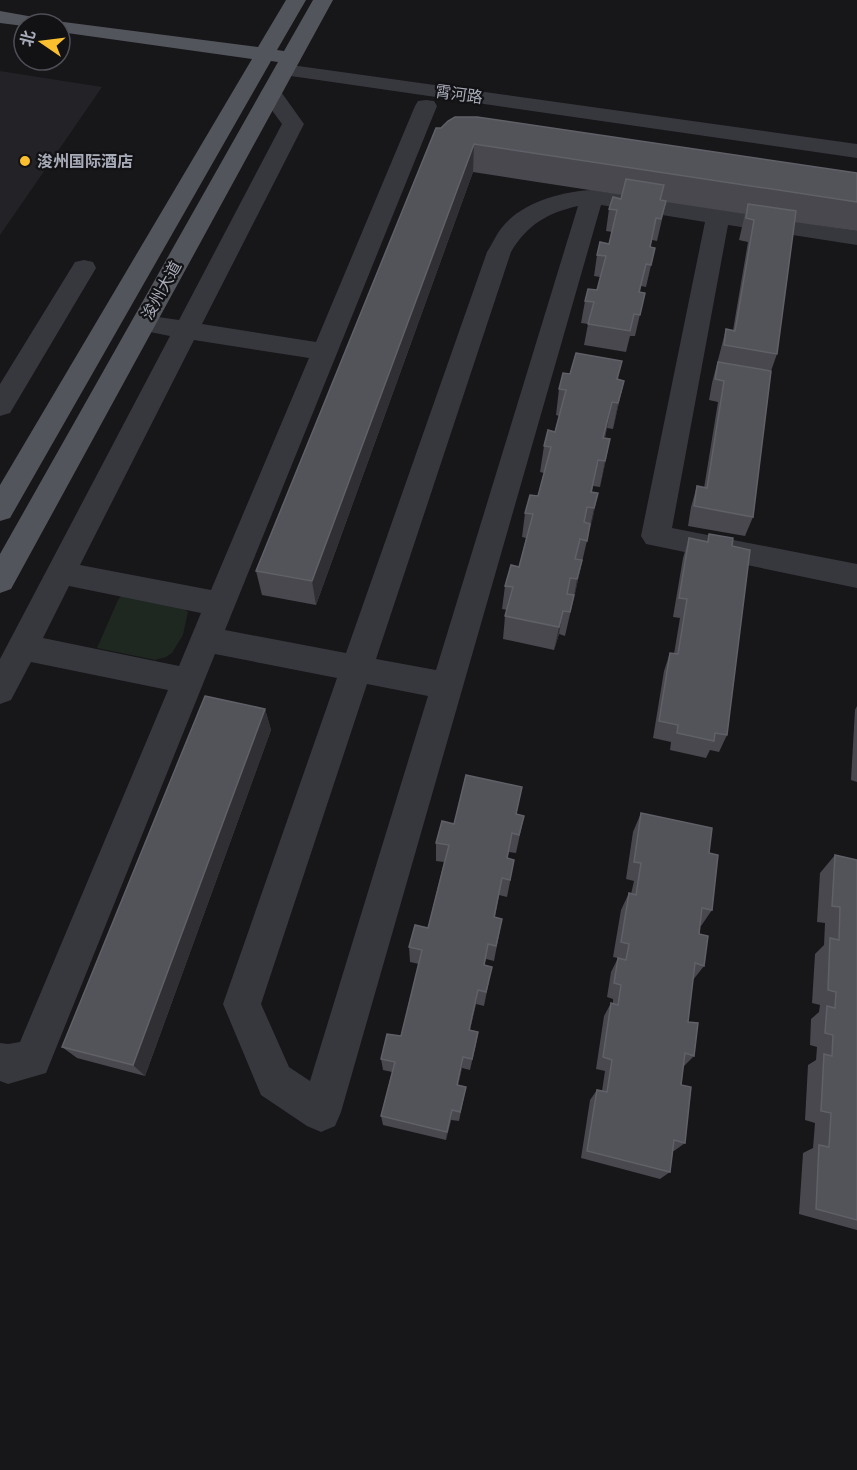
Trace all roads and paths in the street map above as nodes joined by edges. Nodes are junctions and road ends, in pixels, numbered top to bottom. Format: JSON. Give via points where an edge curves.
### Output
{"nodes":[{"id":1,"x":296,"y":0,"type":"edge"},
{"id":2,"x":323,"y":0,"type":"edge"},
{"id":3,"x":72,"y":28,"type":"edge"},
{"id":4,"x":72,"y":39,"type":"edge"},
{"id":5,"x":262,"y":60,"type":"junction"},
{"id":6,"x":288,"y":64,"type":"junction"},
{"id":7,"x":313,"y":74,"type":"junction"},
{"id":8,"x":271,"y":94,"type":"junction"},
{"id":9,"x":426,"y":105,"type":"junction"},
{"id":10,"x":857,"y":138,"type":"edge"},
{"id":11,"x":857,"y":151,"type":"edge"},
{"id":12,"x":857,"y":170,"type":"edge"},
{"id":13,"x":592,"y":197,"type":"junction"},
{"id":14,"x":718,"y":216,"type":"junction"},
{"id":15,"x":857,"y":238,"type":"edge"},
{"id":16,"x":84,"y":268,"type":"dead end"},
{"id":17,"x":144,"y":322,"type":"junction"},
{"id":18,"x":188,"y":330,"type":"junction"},
{"id":19,"x":324,"y":352,"type":"junction"},
{"id":20,"x":0,"y":406,"type":"edge"},
{"id":21,"x":0,"y":510,"type":"edge"},
{"id":22,"x":61,"y":573,"type":"junction"},
{"id":23,"x":857,"y":576,"type":"edge"},
{"id":24,"x":0,"y":581,"type":"edge"},
{"id":25,"x":220,"y":604,"type":"junction"},
{"id":26,"x":206,"y":639,"type":"junction"},
{"id":27,"x":23,"y":647,"type":"junction"},
{"id":28,"x":357,"y":668,"type":"junction"},
{"id":29,"x":189,"y":681,"type":"junction"},
{"id":30,"x":447,"y":686,"type":"junction"},
{"id":31,"x":0,"y":690,"type":"edge"},
{"id":32,"x":0,"y":1062,"type":"edge"}],
"edges":[{"from":1,"to":5,"type":"main road","name":"浚州大道"},
{"from":2,"to":6,"type":"main road","name":"浚州大道"},
{"from":3,"to":5,"type":"main road","name":"霄河路"},
{"from":4,"to":5,"type":"main road","name":"霄河路"},
{"from":5,"to":6,"type":"main road","name":"霄河路"},
{"from":5,"to":21,"type":"main road","name":"浚州大道"},
{"from":6,"to":7,"type":"street","name":"霄河路"},
{"from":6,"to":8,"type":"main road","name":"浚州大道"},
{"from":6,"to":10,"type":"street","name":"霄河路"},
{"from":7,"to":9,"type":"street","via":[[354,97]]},
{"from":7,"to":11,"type":"street","name":"霄河路"},
{"from":8,"to":17,"type":"main road","name":"浚州大道"},
{"from":8,"to":18,"type":"street","via":[[293,124]]},
{"from":9,"to":12,"type":"street"},
{"from":9,"to":19,"type":"street"},
{"from":13,"to":14,"type":"street"},
{"from":13,"to":28,"type":"street","via":[[579,196],[531,216],[515,227],[499,252]]},
{"from":13,"to":30,"type":"street"},
{"from":14,"to":15,"type":"street"},
{"from":14,"to":23,"type":"street","via":[[656,536]]},
{"from":16,"to":20,"type":"street"},
{"from":17,"to":18,"type":"street"},
{"from":17,"to":24,"type":"main road","name":"浚州大道"},
{"from":18,"to":19,"type":"street"},
{"from":18,"to":22,"type":"street"},
{"from":19,"to":25,"type":"street"},
{"from":22,"to":25,"type":"street"},
{"from":22,"to":27,"type":"street"},
{"from":25,"to":26,"type":"street"},
{"from":26,"to":28,"type":"street"},
{"from":26,"to":29,"type":"street"},
{"from":27,"to":29,"type":"street"},
{"from":27,"to":31,"type":"street"},
{"from":28,"to":30,"type":"street"},
{"from":28,"to":30,"type":"street","via":[[242,1004],[274,1081],[321,1112]]},
{"from":29,"to":32,"type":"street","via":[[32,1059]]}]}
